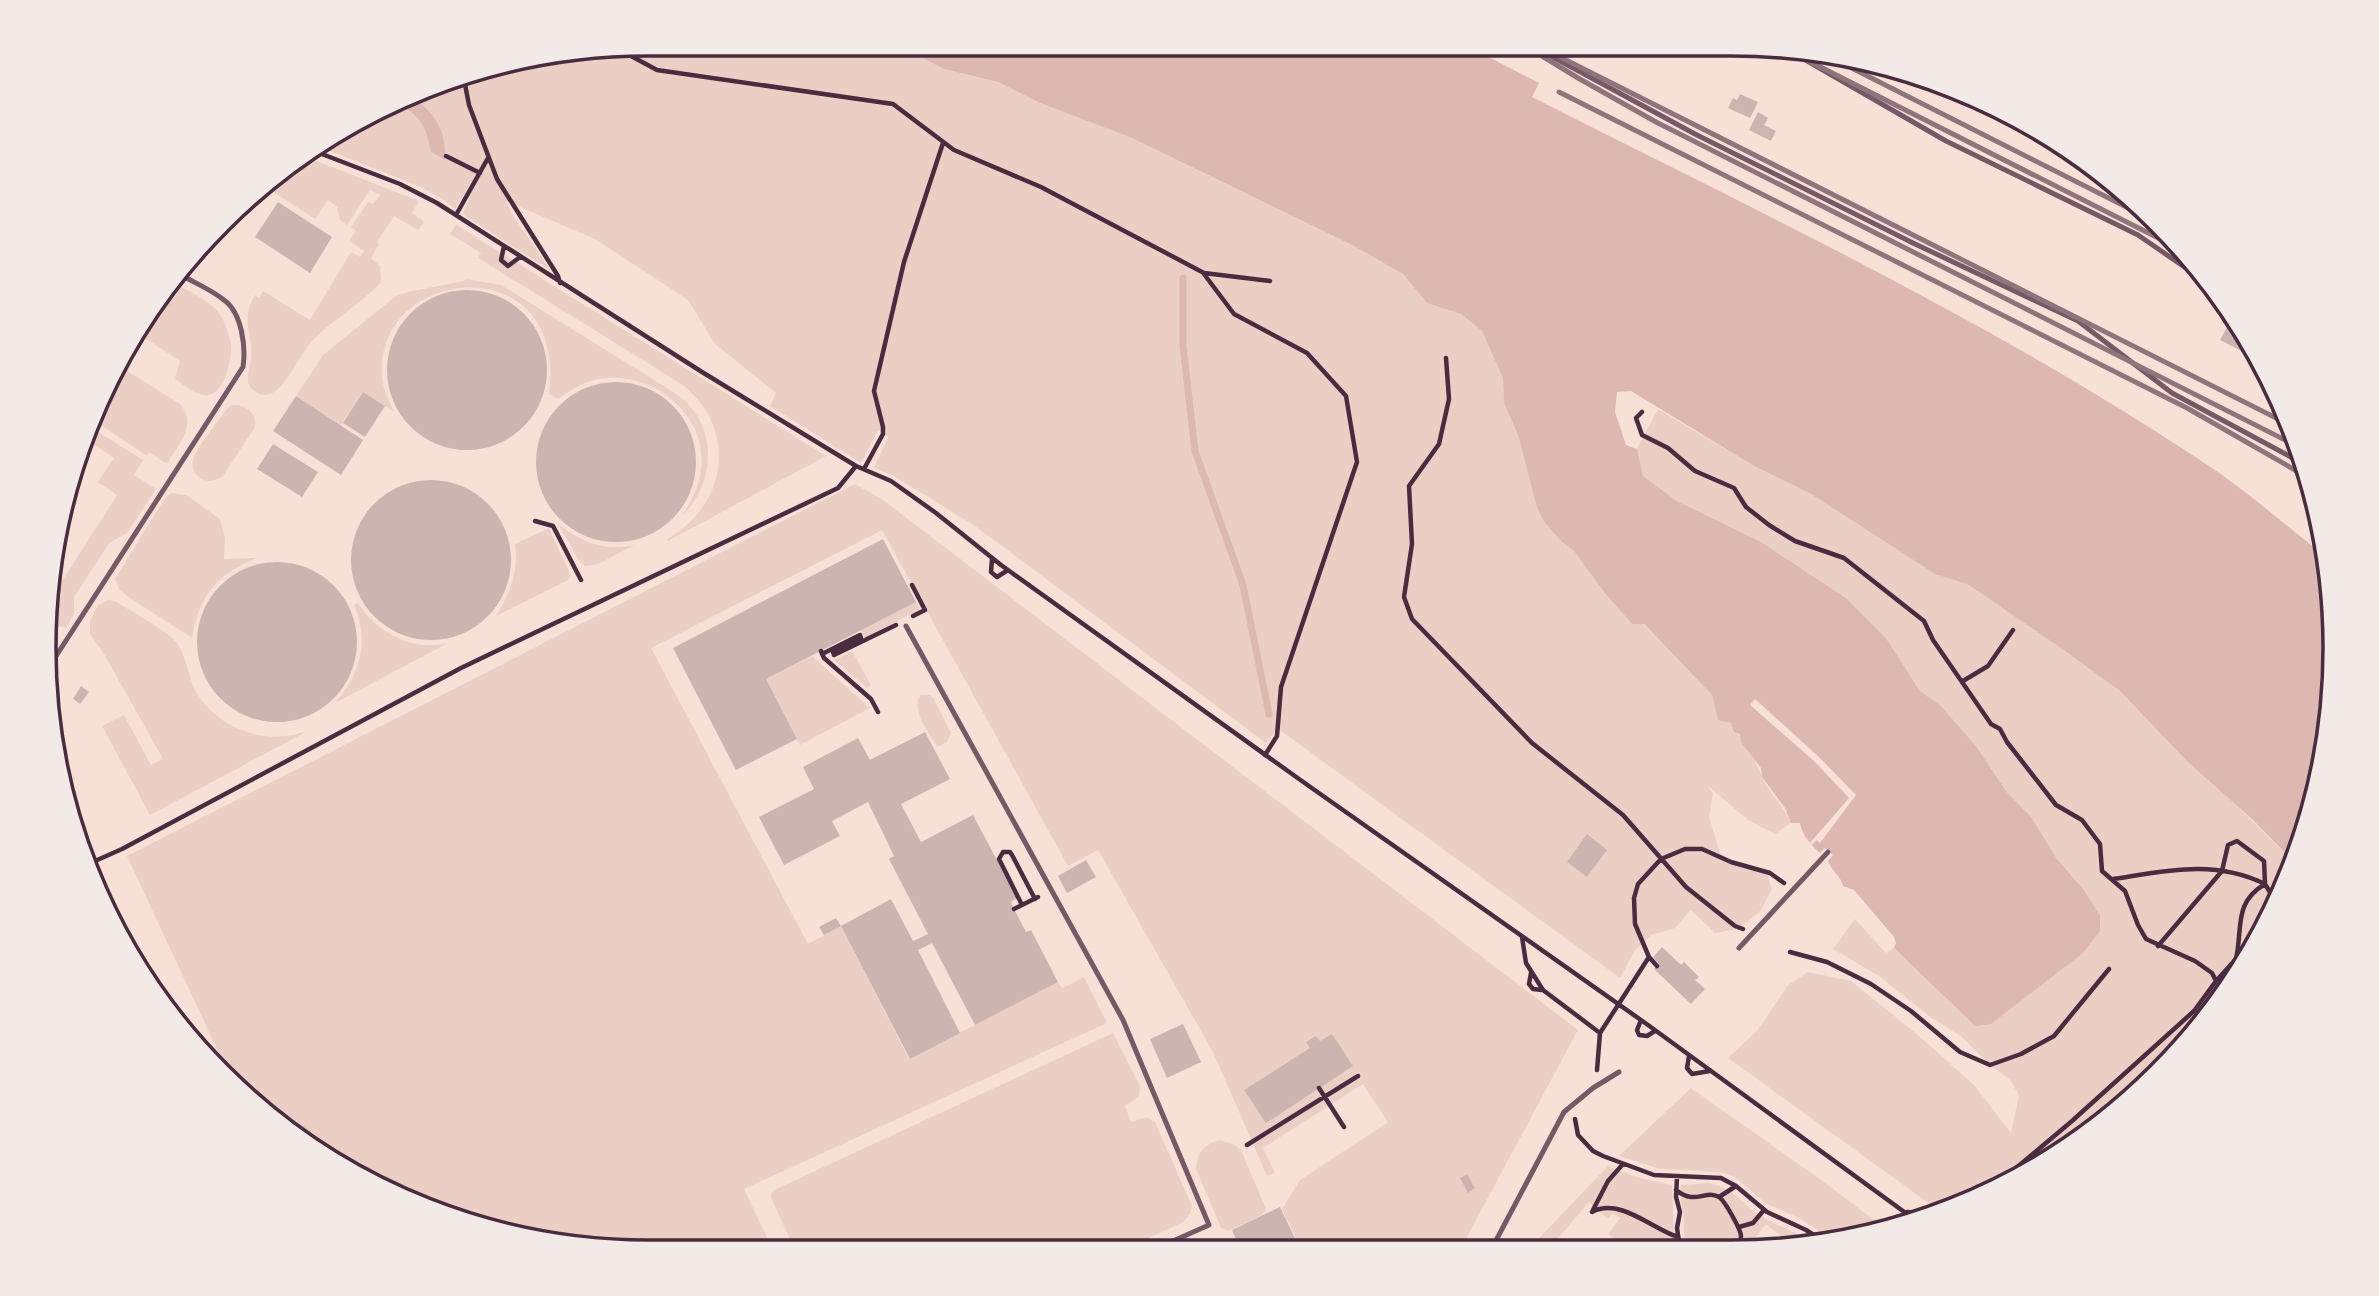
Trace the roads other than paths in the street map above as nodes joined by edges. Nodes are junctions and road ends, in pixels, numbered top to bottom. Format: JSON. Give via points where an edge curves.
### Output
{"nodes":[{"id":1,"x":1551,"y":56,"type":"edge"},
{"id":2,"x":1807,"y":61,"type":"edge"},
{"id":3,"x":2182,"y":265,"type":"edge"},
{"id":4,"x":186,"y":278,"type":"edge"},
{"id":5,"x":2292,"y":457,"type":"edge"},
{"id":6,"x":906,"y":626,"type":"dead end"},
{"id":7,"x":56,"y":656,"type":"edge"},
{"id":8,"x":1828,"y":852,"type":"dead end"},
{"id":9,"x":1739,"y":948,"type":"dead end"},
{"id":10,"x":1619,"y":1072,"type":"dead end"},
{"id":11,"x":1177,"y":1240,"type":"edge"},
{"id":12,"x":1496,"y":1240,"type":"edge"}],
"edges":[{"from":1,"to":5,"type":"lane","via":[[1695,134],[2078,321],[2172,393]]},
{"from":2,"to":3,"type":"lane","via":[[1946,141],[2138,235]]},
{"from":4,"to":7,"type":"lane","via":[[227,301],[242,338],[243,367]]},
{"from":6,"to":11,"type":"lane","via":[[1123,1020],[1210,1226]]},
{"from":8,"to":9,"type":"lane"},
{"from":10,"to":12,"type":"lane","via":[[1564,1112]]}]}
